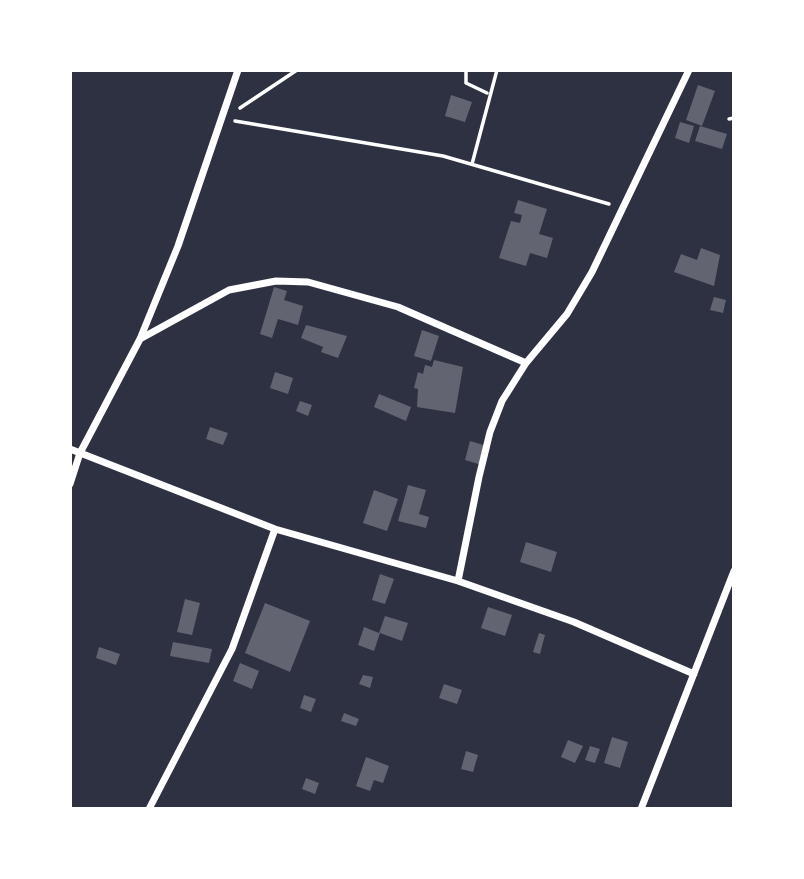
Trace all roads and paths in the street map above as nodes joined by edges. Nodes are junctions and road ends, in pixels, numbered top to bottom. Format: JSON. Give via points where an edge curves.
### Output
{"nodes":[{"id":1,"x":238,"y":70,"type":"edge"},
{"id":2,"x":297,"y":70,"type":"edge"},
{"id":3,"x":466,"y":70,"type":"edge"},
{"id":4,"x":497,"y":70,"type":"edge"},
{"id":5,"x":689,"y":70,"type":"edge"},
{"id":6,"x":488,"y":93,"type":"junction"},
{"id":7,"x":222,"y":119,"type":"junction"},
{"id":8,"x":472,"y":164,"type":"junction"},
{"id":9,"x":623,"y":208,"type":"junction"},
{"id":10,"x":139,"y":339,"type":"junction"},
{"id":11,"x":526,"y":363,"type":"junction"},
{"id":12,"x":70,"y":449,"type":"edge"},
{"id":13,"x":80,"y":453,"type":"junction"},
{"id":14,"x":70,"y":484,"type":"edge"},
{"id":15,"x":275,"y":529,"type":"junction"},
{"id":16,"x":734,"y":571,"type":"edge"},
{"id":17,"x":458,"y":581,"type":"junction"},
{"id":18,"x":694,"y":674,"type":"junction"},
{"id":19,"x":149,"y":809,"type":"edge"},
{"id":20,"x":641,"y":809,"type":"edge"}],
"edges":[{"from":1,"to":7,"type":"street"},
{"from":2,"to":7,"type":"path"},
{"from":3,"to":6,"type":"path","via":[[466,83]]},
{"from":4,"to":6,"type":"path"},
{"from":5,"to":9,"type":"street"},
{"from":6,"to":8,"type":"path"},
{"from":7,"to":8,"type":"path"},
{"from":7,"to":10,"type":"street","via":[[178,246]]},
{"from":8,"to":9,"type":"path"},
{"from":9,"to":11,"type":"street","via":[[567,314]]},
{"from":10,"to":11,"type":"street","via":[[229,289],[276,281],[308,282],[398,307]]},
{"from":10,"to":13,"type":"street"},
{"from":11,"to":17,"type":"street","via":[[502,401],[490,432]]},
{"from":12,"to":13,"type":"street"},
{"from":13,"to":14,"type":"street"},
{"from":13,"to":15,"type":"street"},
{"from":15,"to":17,"type":"street"},
{"from":15,"to":19,"type":"street","via":[[232,649]]},
{"from":16,"to":18,"type":"street"},
{"from":17,"to":18,"type":"street","via":[[574,622]]},
{"from":18,"to":20,"type":"street"}]}
